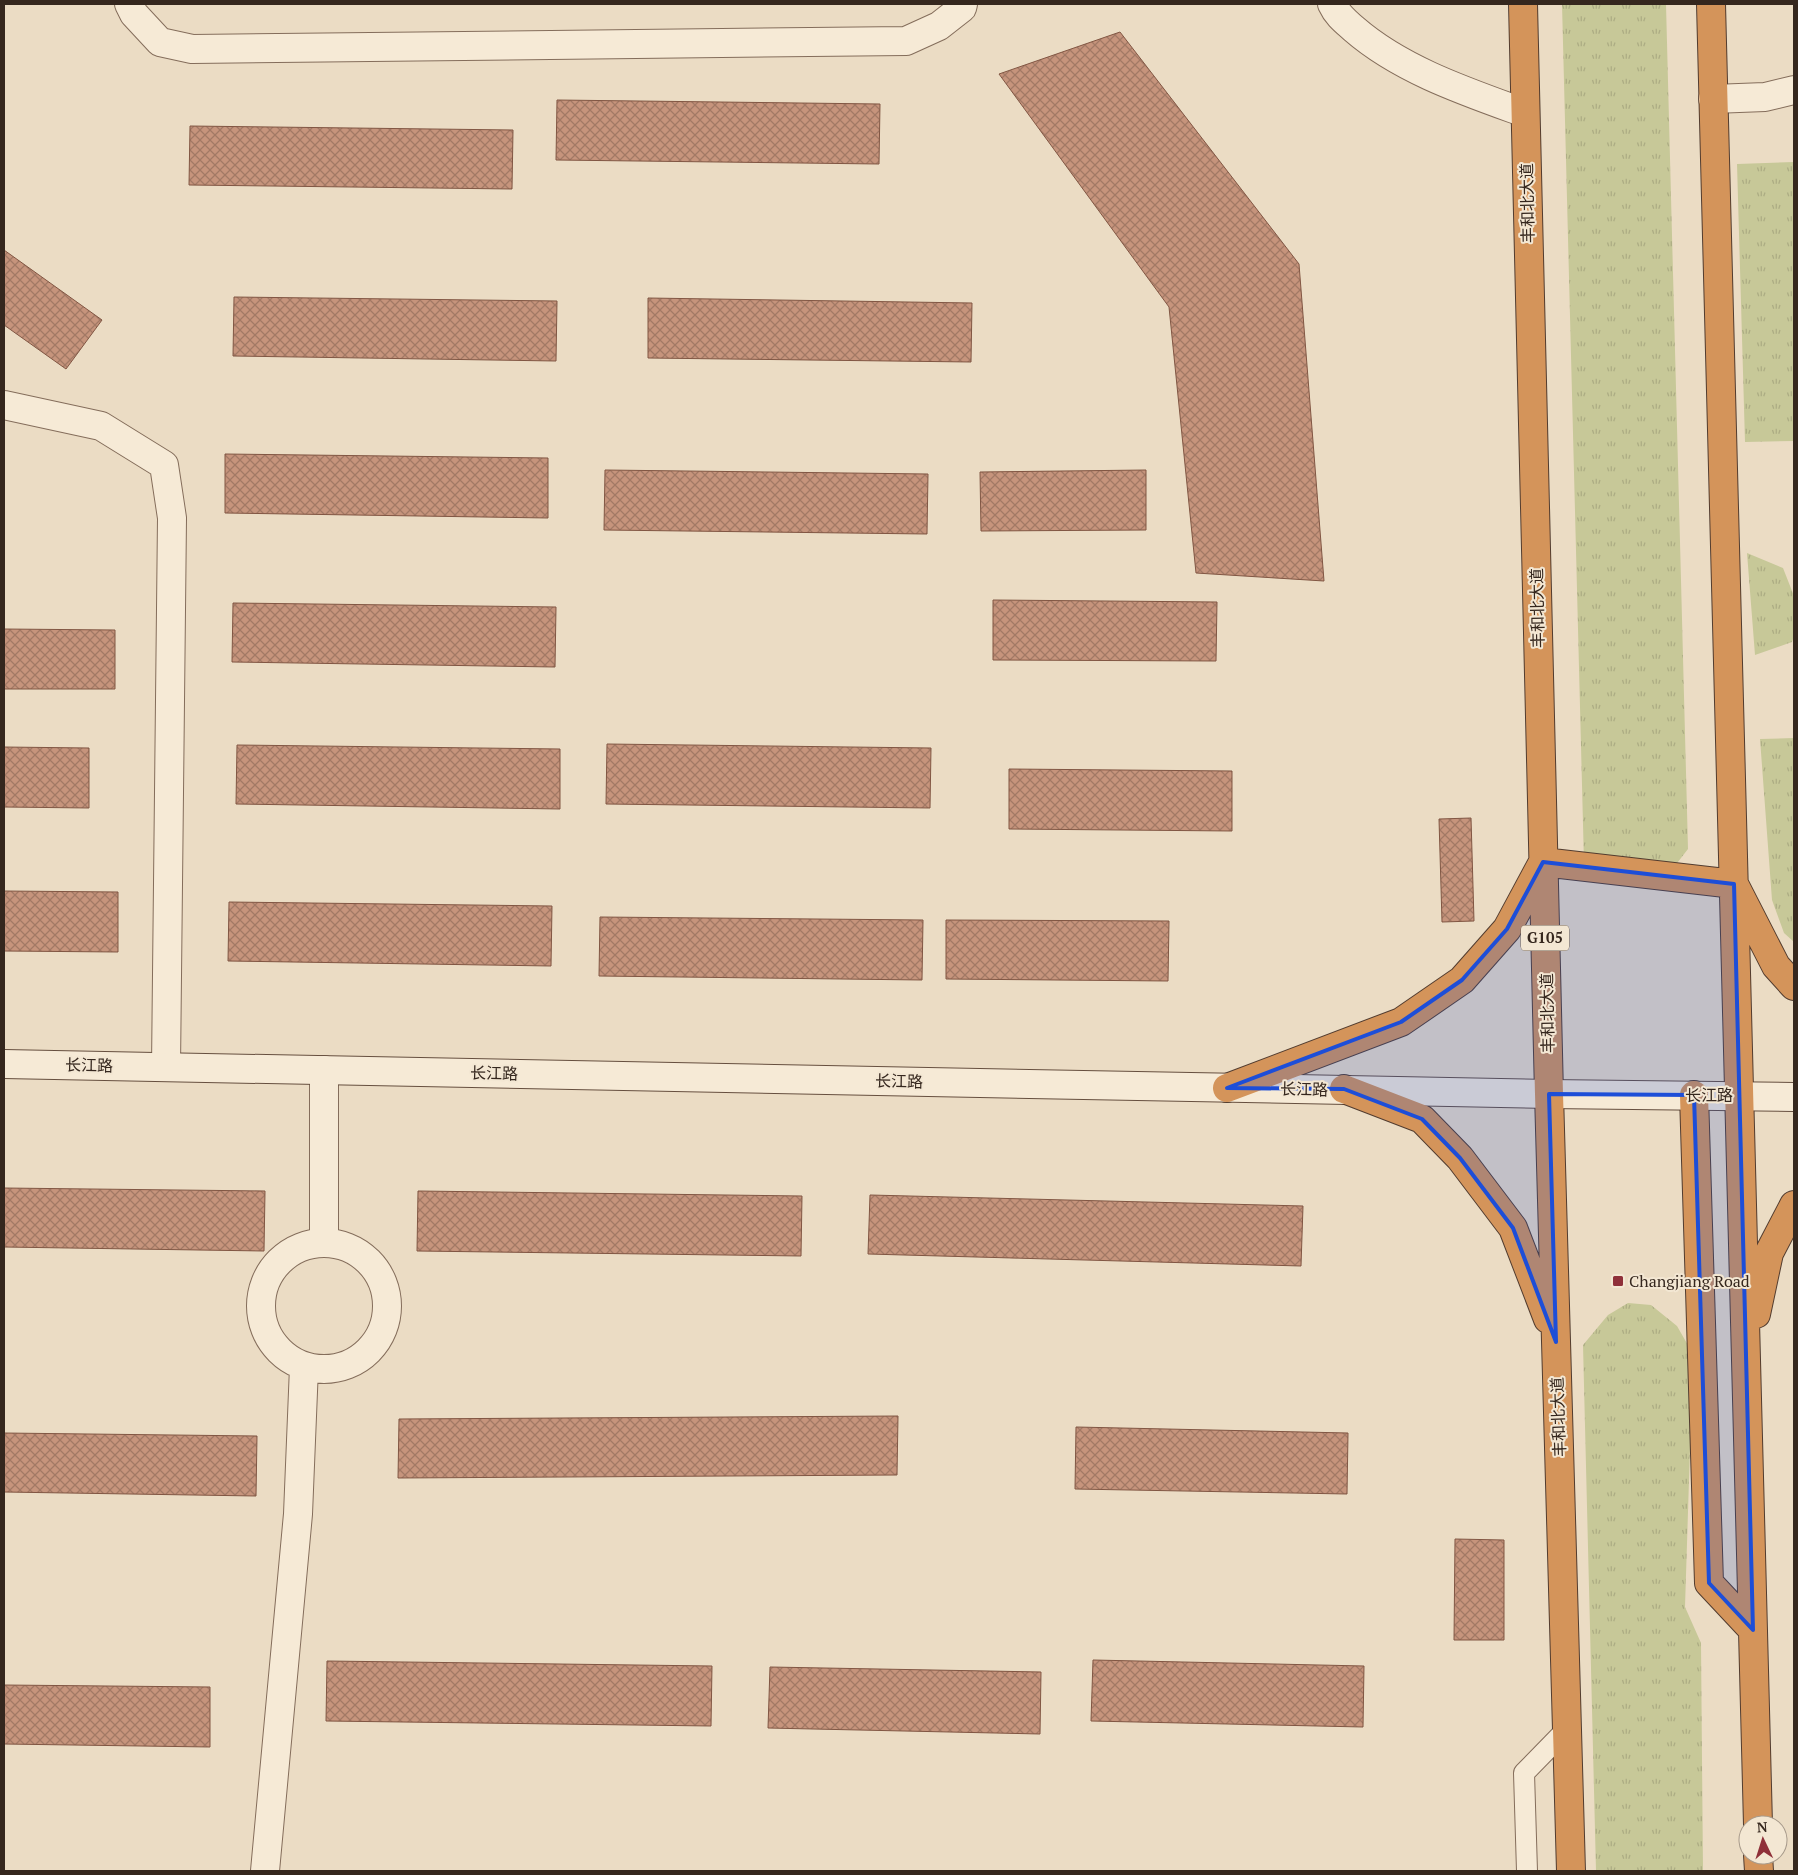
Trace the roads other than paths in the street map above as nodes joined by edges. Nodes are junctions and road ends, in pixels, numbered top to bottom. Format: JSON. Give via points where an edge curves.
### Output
{"nodes":[{"id":1,"x":129,"y":4,"type":"edge"},
{"id":2,"x":963,"y":4,"type":"edge"},
{"id":3,"x":1332,"y":4,"type":"edge"},
{"id":4,"x":1522,"y":4,"type":"edge"},
{"id":5,"x":1711,"y":4,"type":"edge"},
{"id":6,"x":1794,"y":90,"type":"edge"},
{"id":7,"x":1714,"y":99,"type":"junction"},
{"id":8,"x":1525,"y":113,"type":"junction"},
{"id":9,"x":4,"y":405,"type":"edge"},
{"id":10,"x":1543,"y":862,"type":"junction"},
{"id":11,"x":1734,"y":884,"type":"junction"},
{"id":12,"x":1794,"y":986,"type":"edge"},
{"id":13,"x":4,"y":1064,"type":"edge"},
{"id":14,"x":166,"y":1067,"type":"junction"},
{"id":15,"x":324,"y":1070,"type":"junction"},
{"id":16,"x":1227,"y":1088,"type":"junction"},
{"id":17,"x":1344,"y":1089,"type":"junction"},
{"id":18,"x":1549,"y":1094,"type":"junction"},
{"id":19,"x":1694,"y":1095,"type":"junction"},
{"id":20,"x":1740,"y":1095,"type":"junction"},
{"id":21,"x":1794,"y":1097,"type":"edge"},
{"id":22,"x":1794,"y":1205,"type":"edge"},
{"id":23,"x":324,"y":1243,"type":"junction"},
{"id":24,"x":1556,"y":1342,"type":"junction"},
{"id":25,"x":1746,"y":1362,"type":"junction"},
{"id":26,"x":304,"y":1367,"type":"junction"},
{"id":27,"x":1753,"y":1630,"type":"junction"},
{"id":28,"x":1567,"y":1729,"type":"junction"},
{"id":29,"x":1758,"y":1815,"type":"edge"},
{"id":30,"x":265,"y":1871,"type":"edge"},
{"id":31,"x":1527,"y":1871,"type":"edge"},
{"id":32,"x":1571,"y":1871,"type":"edge"}],
"edges":[{"from":1,"to":2,"type":"street","via":[[160,42],[192,49],[906,40],[939,26]]},
{"from":3,"to":8,"type":"street","via":[[1336,13],[1373,46],[1408,66]]},
{"from":4,"to":8,"type":"highway","name":"丰和北大道","number":"G105"},
{"from":5,"to":7,"type":"highway"},
{"from":6,"to":7,"type":"street","via":[[1765,97]]},
{"from":7,"to":11,"type":"highway"},
{"from":8,"to":10,"type":"highway","name":"丰和北大道","number":"G105"},
{"from":9,"to":14,"type":"street","via":[[101,426],[164,465],[172,518]]},
{"from":10,"to":11,"type":"highway"},
{"from":10,"to":16,"type":"highway","via":[[1507,929],[1462,980],[1401,1022]]},
{"from":10,"to":18,"type":"highway","name":"丰和北大道","number":"G105"},
{"from":11,"to":12,"type":"highway","via":[[1776,966]]},
{"from":11,"to":20,"type":"highway"},
{"from":13,"to":14,"type":"street","name":"长江路"},
{"from":14,"to":15,"type":"street","name":"长江路"},
{"from":15,"to":16,"type":"street","name":"长江路"},
{"from":15,"to":23,"type":"street"},
{"from":16,"to":17,"type":"street","name":"长江路"},
{"from":17,"to":18,"type":"street","name":"长江路"},
{"from":17,"to":24,"type":"highway","via":[[1422,1119],[1460,1158],[1513,1228]]},
{"from":18,"to":19,"type":"street","name":"长江路"},
{"from":18,"to":24,"type":"highway","name":"丰和北大道","number":"G105"},
{"from":19,"to":20,"type":"street","name":"长江路"},
{"from":19,"to":27,"type":"highway","via":[[1709,1583]]},
{"from":20,"to":21,"type":"street","name":"长江路"},
{"from":20,"to":25,"type":"highway"},
{"from":22,"to":25,"type":"highway","via":[[1769,1253]]},
{"from":23,"to":26,"type":"street","via":[[305,1246],[287,1255],[272,1268],[263,1287],[260,1306],[263,1326],[272,1343],[286,1357]]},
{"from":23,"to":26,"type":"street","via":[[346,1247],[365,1258],[379,1274],[387,1294],[387,1316],[380,1337],[366,1354],[347,1365],[325,1370]]},
{"from":24,"to":28,"type":"highway","name":"丰和北大道","number":"G105"},
{"from":25,"to":27,"type":"highway"},
{"from":26,"to":30,"type":"street","via":[[298,1514]]},
{"from":27,"to":29,"type":"highway"},
{"from":28,"to":31,"type":"lane","via":[[1524,1773]]},
{"from":28,"to":32,"type":"highway","name":"丰和北大道","number":"G105"}]}
